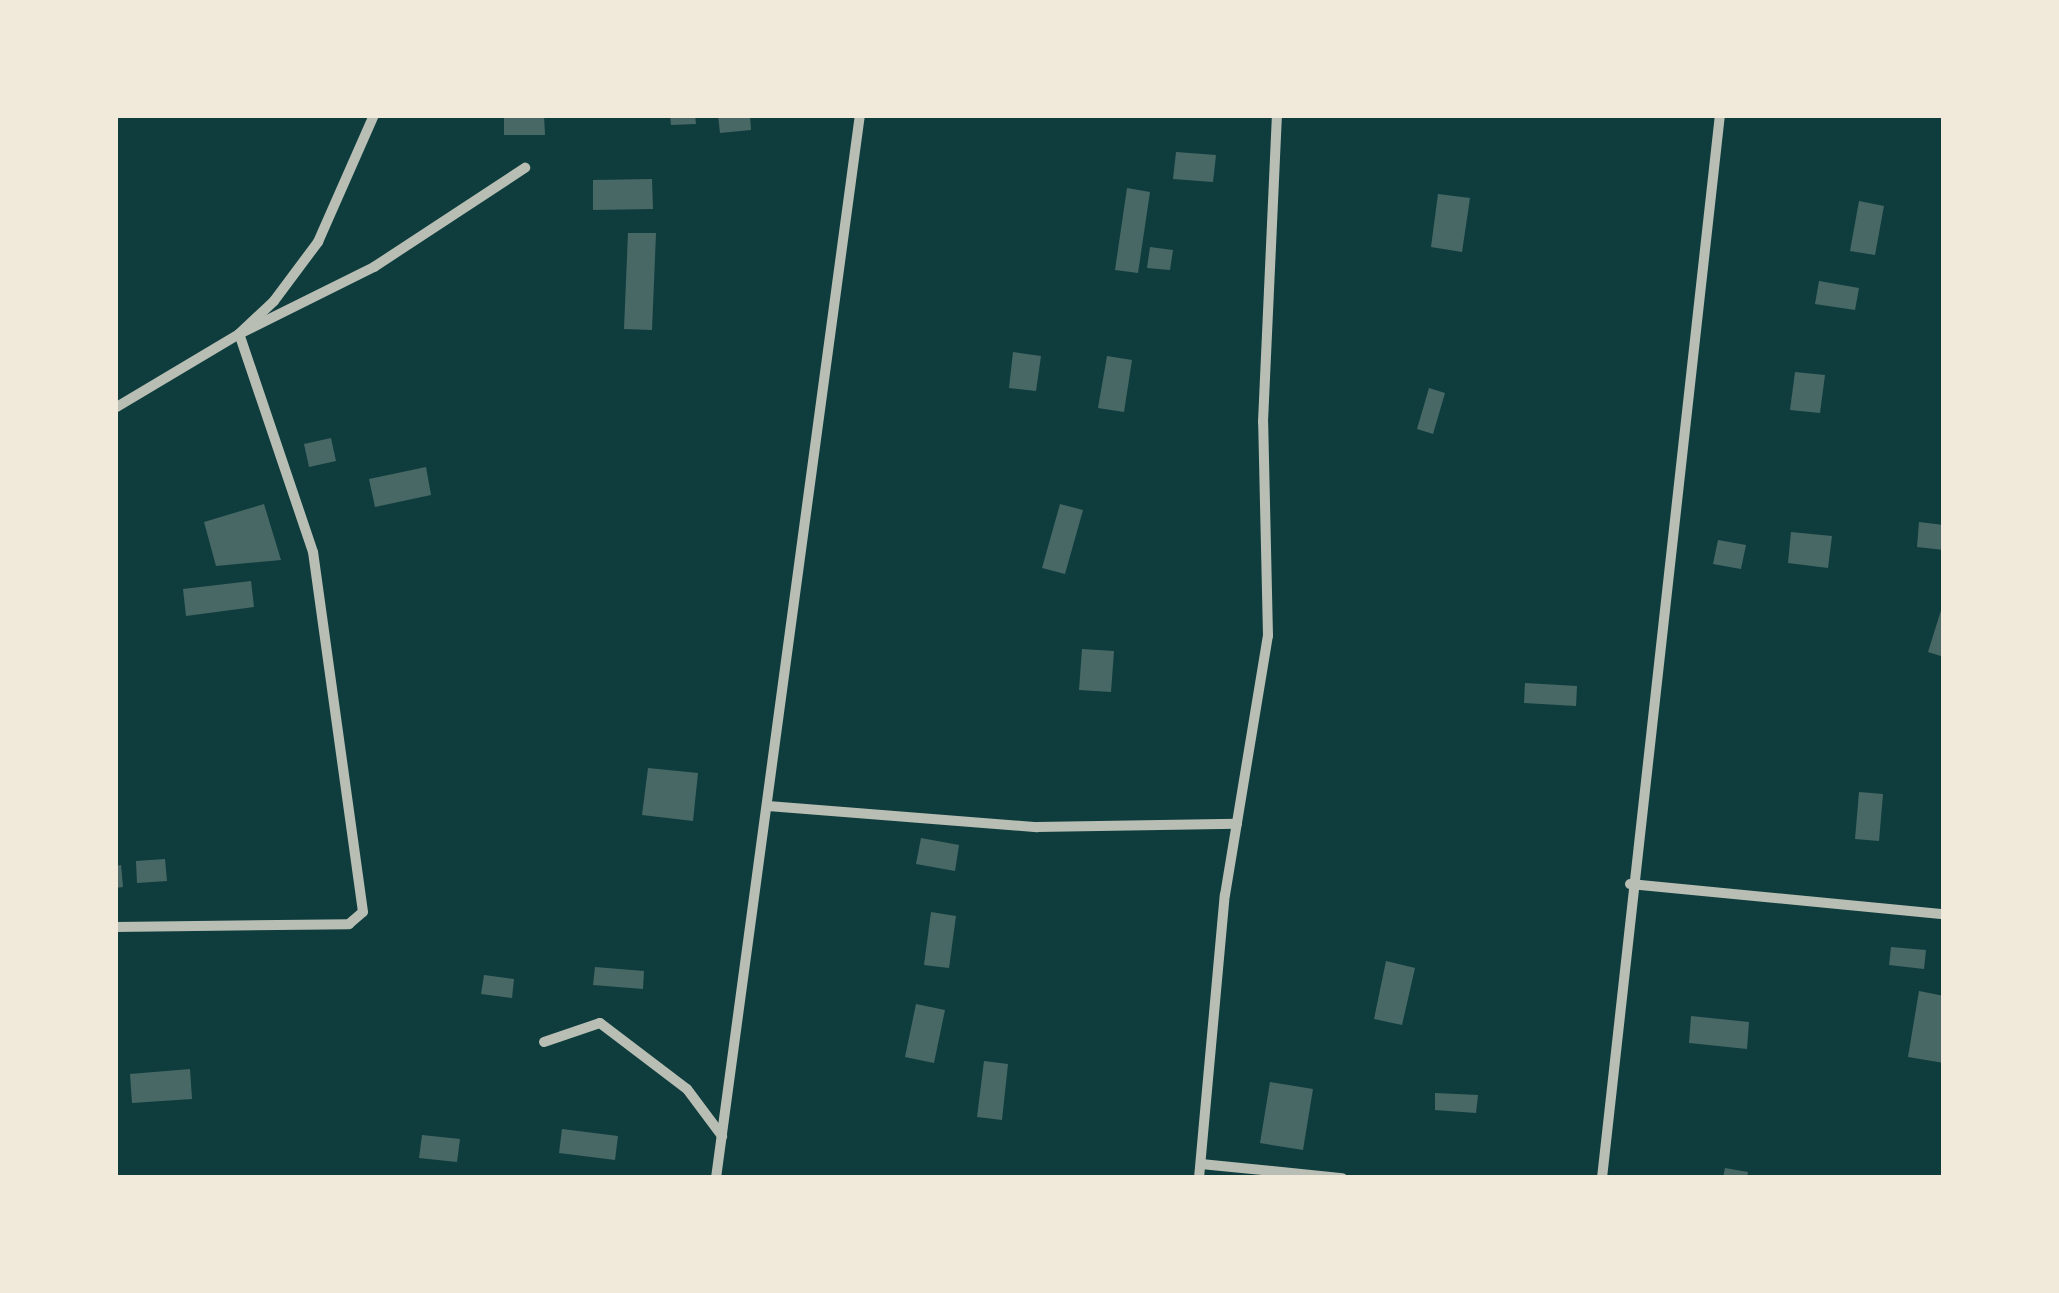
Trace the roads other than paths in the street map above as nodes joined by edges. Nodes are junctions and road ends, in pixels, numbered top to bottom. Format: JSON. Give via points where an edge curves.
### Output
{"nodes":[{"id":1,"x":374,"y":115,"type":"edge"},
{"id":2,"x":860,"y":115,"type":"edge"},
{"id":3,"x":1277,"y":115,"type":"edge"},
{"id":4,"x":1720,"y":115,"type":"edge"},
{"id":5,"x":526,"y":168,"type":"dead end"},
{"id":6,"x":239,"y":334,"type":"junction"},
{"id":7,"x":115,"y":408,"type":"edge"},
{"id":8,"x":768,"y":806,"type":"junction"},
{"id":9,"x":1237,"y":824,"type":"junction"},
{"id":10,"x":1630,"y":884,"type":"junction"},
{"id":11,"x":1944,"y":914,"type":"edge"},
{"id":12,"x":115,"y":927,"type":"edge"},
{"id":13,"x":544,"y":1042,"type":"dead end"},
{"id":14,"x":722,"y":1136,"type":"junction"},
{"id":15,"x":1201,"y":1164,"type":"junction"},
{"id":16,"x":716,"y":1178,"type":"edge"},
{"id":17,"x":1199,"y":1178,"type":"edge"},
{"id":18,"x":1342,"y":1178,"type":"edge"},
{"id":19,"x":1602,"y":1178,"type":"edge"}],
"edges":[{"from":1,"to":6,"type":"street","via":[[318,242]]},
{"from":2,"to":8,"type":"street"},
{"from":3,"to":9,"type":"street","via":[[1263,422],[1268,636]]},
{"from":4,"to":10,"type":"street"},
{"from":5,"to":6,"type":"street","via":[[374,266]]},
{"from":6,"to":7,"type":"street"},
{"from":6,"to":12,"type":"street","via":[[313,552],[363,912],[348,924]]},
{"from":8,"to":9,"type":"street","via":[[1037,827]]},
{"from":8,"to":14,"type":"street"},
{"from":9,"to":15,"type":"street"},
{"from":10,"to":11,"type":"street"},
{"from":10,"to":19,"type":"street"},
{"from":13,"to":14,"type":"street","via":[[600,1023],[687,1089]]},
{"from":14,"to":16,"type":"street"},
{"from":15,"to":17,"type":"street"},
{"from":15,"to":18,"type":"street"}]}
